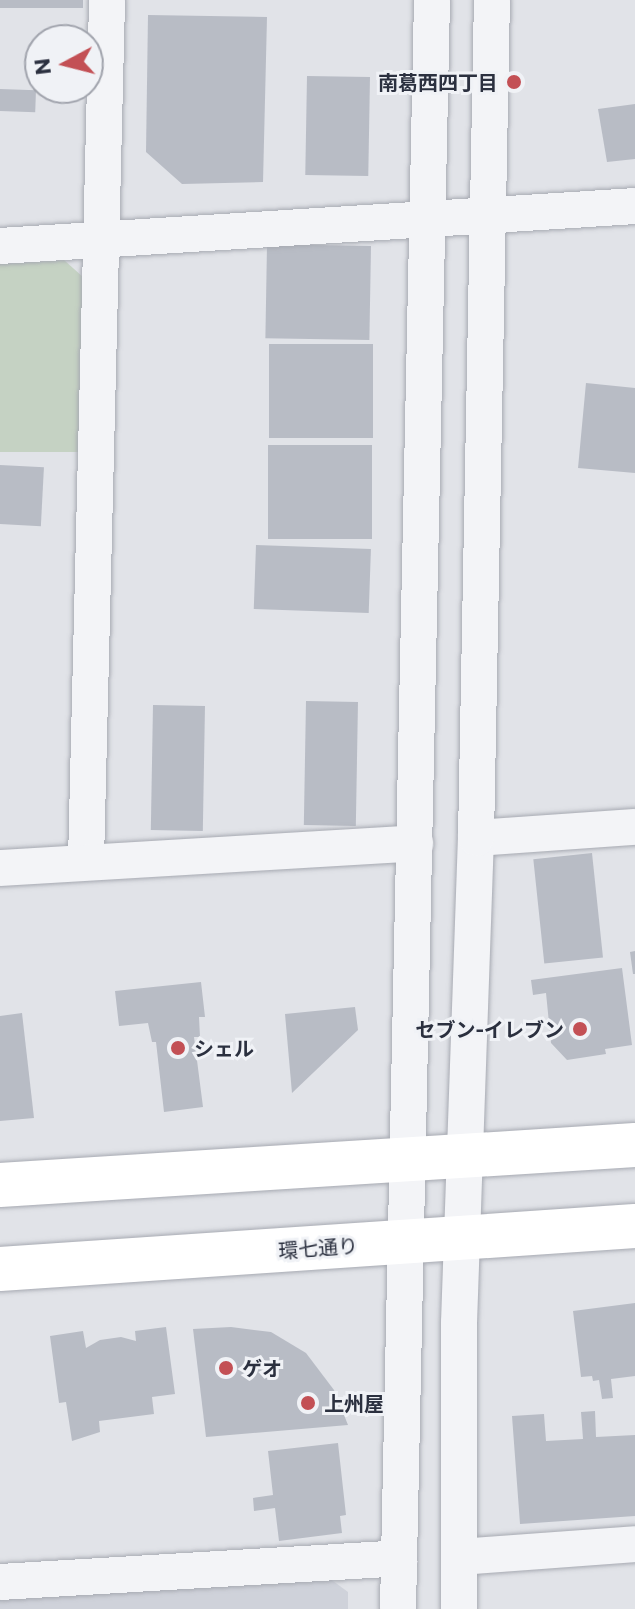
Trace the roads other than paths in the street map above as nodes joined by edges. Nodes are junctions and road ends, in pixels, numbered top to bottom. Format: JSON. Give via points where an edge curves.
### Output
{"nodes":[{"id":1,"x":107,"y":0,"type":"edge"},
{"id":2,"x":432,"y":0,"type":"edge"},
{"id":3,"x":492,"y":0,"type":"edge"},
{"id":4,"x":635,"y":206,"type":"edge"},
{"id":5,"x":489,"y":214,"type":"junction"},
{"id":6,"x":427,"y":218,"type":"junction"},
{"id":7,"x":103,"y":240,"type":"junction"},
{"id":8,"x":0,"y":246,"type":"edge"},
{"id":9,"x":635,"y":827,"type":"edge"},
{"id":10,"x":476,"y":838,"type":"junction"},
{"id":11,"x":415,"y":843,"type":"junction"},
{"id":12,"x":86,"y":861,"type":"junction"},
{"id":13,"x":0,"y":868,"type":"edge"},
{"id":14,"x":635,"y":1145,"type":"edge"},
{"id":15,"x":465,"y":1155,"type":"junction"},
{"id":16,"x":408,"y":1160,"type":"junction"},
{"id":17,"x":0,"y":1185,"type":"edge"},
{"id":18,"x":635,"y":1226,"type":"edge"},
{"id":19,"x":462,"y":1237,"type":"junction"},
{"id":20,"x":406,"y":1241,"type":"junction"},
{"id":21,"x":0,"y":1269,"type":"edge"},
{"id":22,"x":635,"y":1544,"type":"edge"},
{"id":23,"x":460,"y":1557,"type":"junction"},
{"id":24,"x":399,"y":1558,"type":"junction"},
{"id":25,"x":0,"y":1582,"type":"edge"},
{"id":26,"x":398,"y":1609,"type":"edge"},
{"id":27,"x":459,"y":1609,"type":"edge"}],
"edges":[{"from":1,"to":7,"type":"street"},
{"from":2,"to":6,"type":"street"},
{"from":3,"to":5,"type":"street"},
{"from":4,"to":5,"type":"street"},
{"from":5,"to":6,"type":"street"},
{"from":5,"to":10,"type":"street"},
{"from":6,"to":7,"type":"street"},
{"from":6,"to":11,"type":"street"},
{"from":7,"to":8,"type":"street"},
{"from":7,"to":12,"type":"street"},
{"from":9,"to":10,"type":"street"},
{"from":10,"to":15,"type":"street"},
{"from":11,"to":12,"type":"street"},
{"from":11,"to":16,"type":"street"},
{"from":12,"to":13,"type":"street"},
{"from":14,"to":15,"type":"main road"},
{"from":15,"to":16,"type":"main road"},
{"from":15,"to":19,"type":"street"},
{"from":16,"to":17,"type":"main road"},
{"from":16,"to":20,"type":"street"},
{"from":18,"to":19,"type":"main road","name":"環七通り"},
{"from":19,"to":20,"type":"main road","name":"環七通り"},
{"from":19,"to":23,"type":"street"},
{"from":20,"to":21,"type":"main road","name":"環七通り"},
{"from":20,"to":24,"type":"street"},
{"from":22,"to":23,"type":"street"},
{"from":23,"to":27,"type":"street"},
{"from":24,"to":25,"type":"street"},
{"from":24,"to":26,"type":"street"}]}
